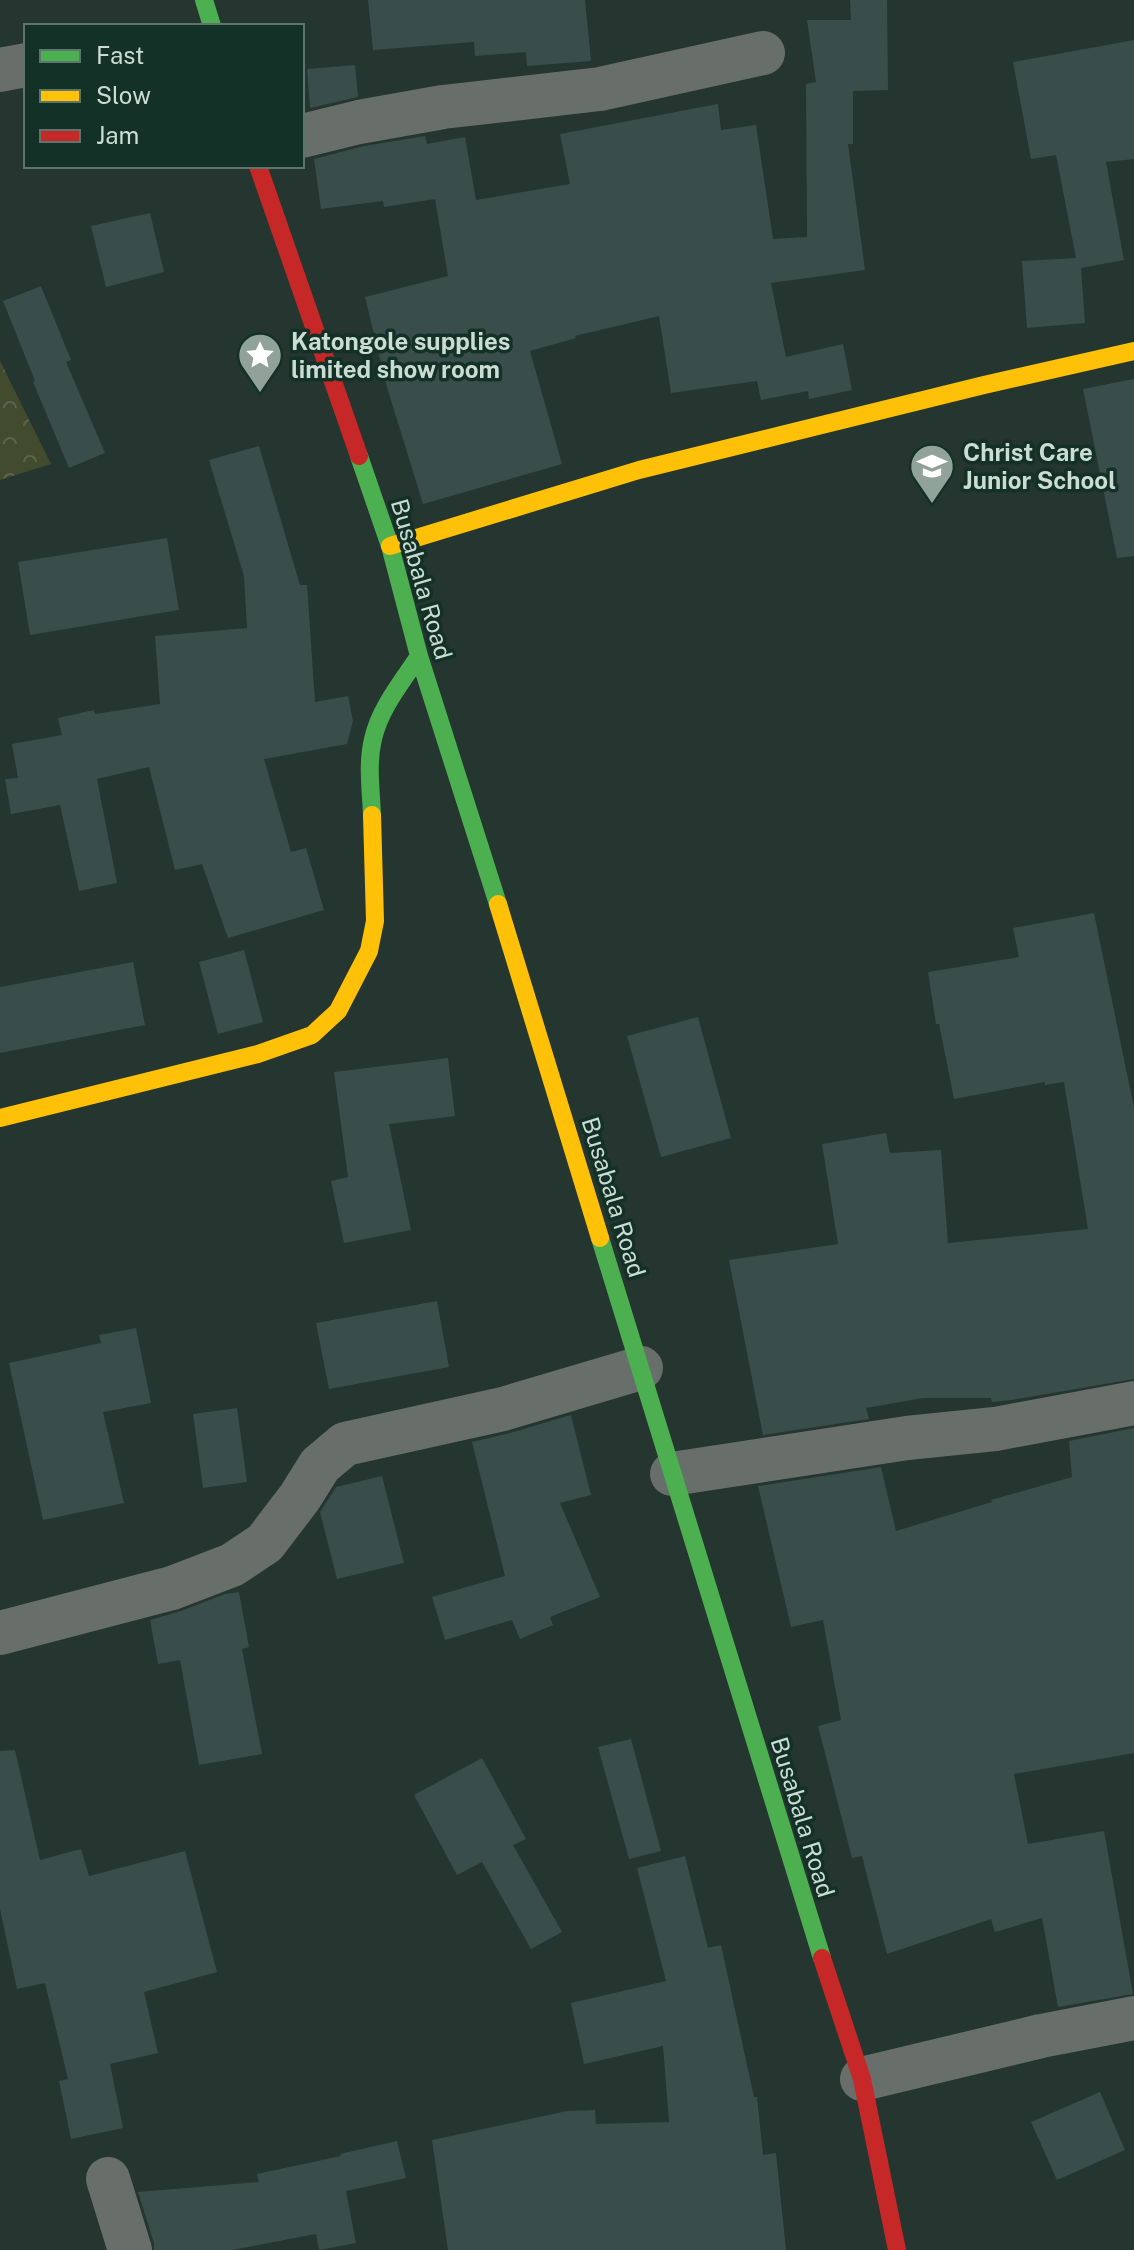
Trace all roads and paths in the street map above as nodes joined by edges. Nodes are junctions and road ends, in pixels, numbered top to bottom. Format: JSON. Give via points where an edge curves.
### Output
{"nodes":[{"id":1,"x":204,"y":0,"type":"edge"},
{"id":2,"x":211,"y":24,"type":"edge"},
{"id":3,"x":763,"y":53,"type":"dead end"},
{"id":4,"x":24,"y":65,"type":"edge"},
{"id":5,"x":0,"y":70,"type":"edge"},
{"id":6,"x":304,"y":136,"type":"edge"},
{"id":7,"x":259,"y":168,"type":"edge"},
{"id":8,"x":1134,"y":351,"type":"edge"},
{"id":9,"x":390,"y":546,"type":"junction"},
{"id":10,"x":419,"y":656,"type":"junction"},
{"id":11,"x":0,"y":1118,"type":"edge"},
{"id":12,"x":641,"y":1368,"type":"junction"},
{"id":13,"x":1134,"y":1403,"type":"edge"},
{"id":14,"x":672,"y":1474,"type":"junction"},
{"id":15,"x":0,"y":1633,"type":"edge"},
{"id":16,"x":1134,"y":2018,"type":"edge"},
{"id":17,"x":862,"y":2079,"type":"junction"},
{"id":18,"x":108,"y":2179,"type":"dead end"},
{"id":19,"x":130,"y":2250,"type":"edge"},
{"id":20,"x":897,"y":2250,"type":"edge"}],
"edges":[{"from":1,"to":2,"type":"street"},
{"from":3,"to":6,"type":"street","via":[[600,89],[443,107]]},
{"from":4,"to":5,"type":"street"},
{"from":7,"to":9,"type":"street","name":"Busabala Road"},
{"from":8,"to":9,"type":"street","via":[[639,470]]},
{"from":9,"to":10,"type":"street","name":"Busabala Road"},
{"from":10,"to":11,"type":"street","via":[[385,707],[373,738],[375,921],[369,951],[338,1011],[312,1035],[258,1054]]},
{"from":10,"to":12,"type":"street","name":"Busabala Road"},
{"from":12,"to":14,"type":"street","name":"Busabala Road"},
{"from":12,"to":15,"type":"street","via":[[503,1409],[345,1444],[320,1465],[265,1543],[232,1565],[172,1588]]},
{"from":13,"to":14,"type":"street","via":[[995,1429]]},
{"from":14,"to":17,"type":"street","name":"Busabala Road"},
{"from":16,"to":17,"type":"street"},
{"from":17,"to":20,"type":"street","name":"Busabala Road"},
{"from":18,"to":19,"type":"street"}]}
